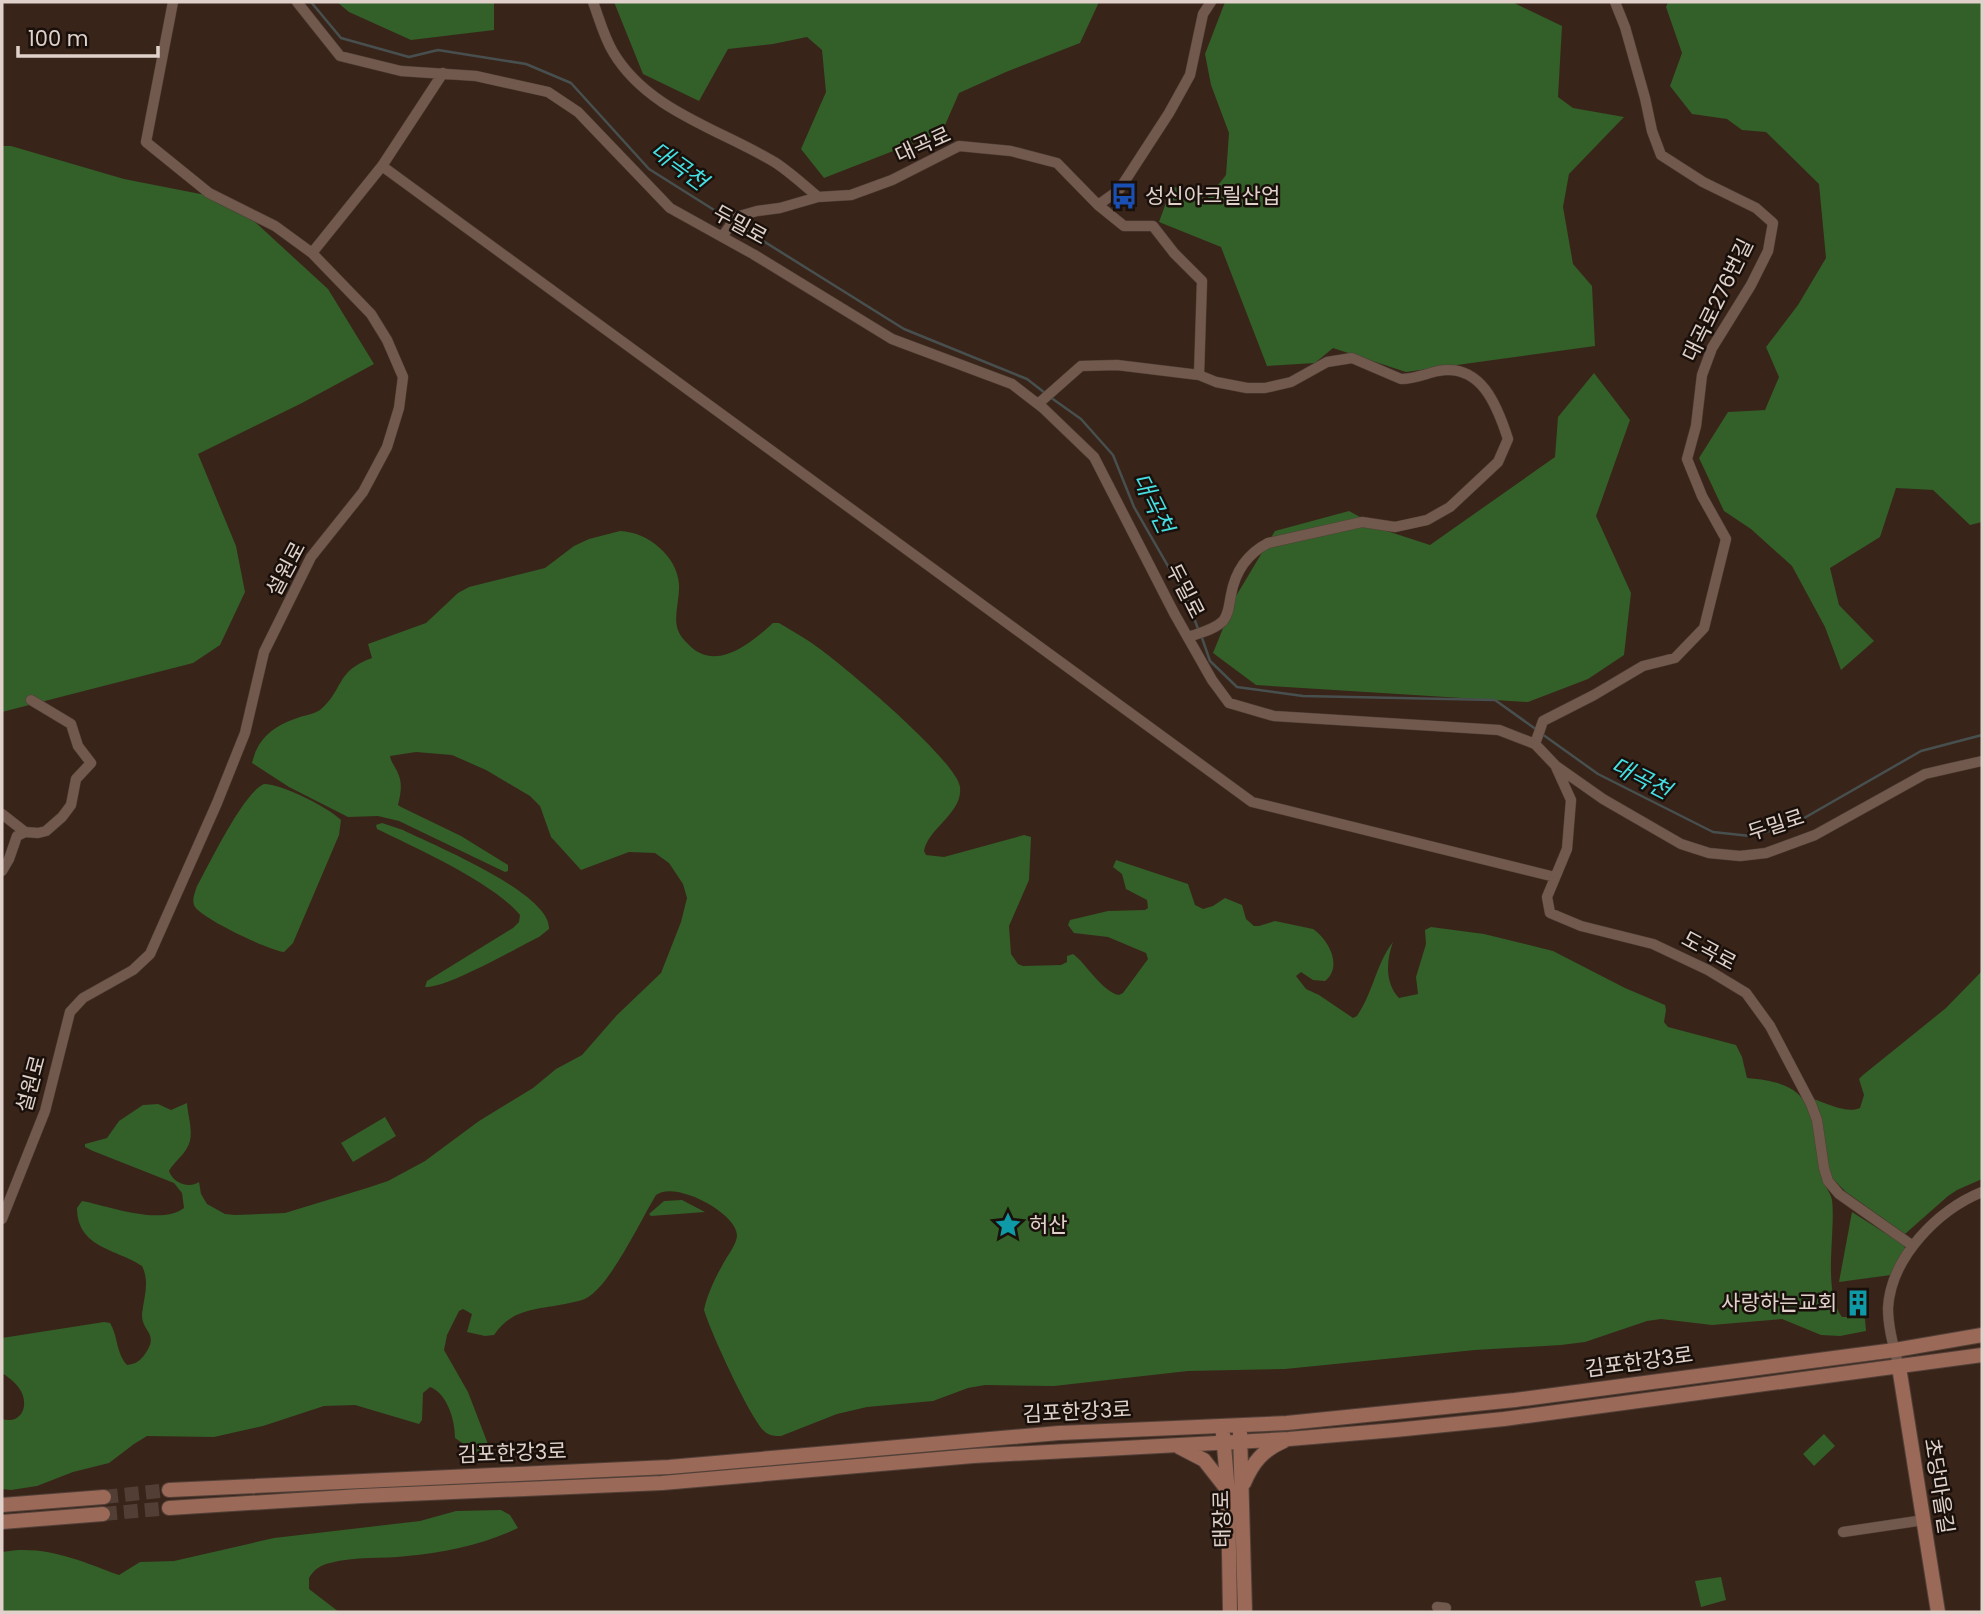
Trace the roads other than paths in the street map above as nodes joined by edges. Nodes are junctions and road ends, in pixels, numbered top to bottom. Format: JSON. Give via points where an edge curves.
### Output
{"nodes":[{"id":1,"x":173,"y":2,"type":"edge"},
{"id":2,"x":297,"y":2,"type":"edge"},
{"id":3,"x":593,"y":2,"type":"edge"},
{"id":4,"x":1211,"y":2,"type":"edge"},
{"id":5,"x":1615,"y":2,"type":"edge"},
{"id":6,"x":443,"y":74,"type":"junction"},
{"id":7,"x":382,"y":166,"type":"junction"},
{"id":8,"x":818,"y":197,"type":"junction"},
{"id":9,"x":1098,"y":205,"type":"junction"},
{"id":10,"x":722,"y":237,"type":"junction"},
{"id":11,"x":312,"y":253,"type":"junction"},
{"id":12,"x":1199,"y":375,"type":"junction"},
{"id":13,"x":1041,"y":402,"type":"junction"},
{"id":14,"x":1191,"y":636,"type":"junction"},
{"id":15,"x":31,"y":700,"type":"dead end"},
{"id":16,"x":1536,"y":741,"type":"junction"},
{"id":17,"x":1982,"y":761,"type":"edge"},
{"id":18,"x":1556,"y":766,"type":"junction"},
{"id":19,"x":2,"y":814,"type":"edge"},
{"id":20,"x":26,"y":832,"type":"junction"},
{"id":21,"x":2,"y":871,"type":"edge"},
{"id":22,"x":1555,"y":877,"type":"junction"},
{"id":23,"x":1982,"y":1192,"type":"edge"},
{"id":24,"x":2,"y":1219,"type":"edge"},
{"id":25,"x":1913,"y":1246,"type":"junction"},
{"id":26,"x":1982,"y":1335,"type":"edge"},
{"id":27,"x":1895,"y":1350,"type":"junction"},
{"id":28,"x":1982,"y":1355,"type":"edge"},
{"id":29,"x":1899,"y":1367,"type":"junction"},
{"id":30,"x":1223,"y":1425,"type":"junction"},
{"id":31,"x":1239,"y":1425,"type":"junction"},
{"id":32,"x":1289,"y":1439,"type":"junction"},
{"id":33,"x":1240,"y":1441,"type":"junction"},
{"id":34,"x":1224,"y":1443,"type":"junction"},
{"id":35,"x":1175,"y":1445,"type":"junction"},
{"id":36,"x":169,"y":1490,"type":"tunnel mouth"},
{"id":37,"x":1235,"y":1490,"type":"junction"},
{"id":38,"x":104,"y":1497,"type":"tunnel mouth"},
{"id":39,"x":2,"y":1505,"type":"edge"},
{"id":40,"x":169,"y":1508,"type":"tunnel mouth"},
{"id":41,"x":103,"y":1514,"type":"tunnel mouth"},
{"id":42,"x":1924,"y":1520,"type":"junction"},
{"id":43,"x":2,"y":1522,"type":"edge"},
{"id":44,"x":1843,"y":1532,"type":"dead end"},
{"id":45,"x":1230,"y":1612,"type":"edge"},
{"id":46,"x":1245,"y":1612,"type":"edge"},
{"id":47,"x":1938,"y":1612,"type":"edge"}],
"edges":[{"from":1,"to":11,"type":"street","name":"설원로","via":[[146,142],[209,193],[275,226]]},
{"from":2,"to":6,"type":"street","name":"두밀로","via":[[340,56],[401,71]]},
{"from":3,"to":8,"type":"street","via":[[613,52],[646,91],[689,119],[777,164]]},
{"from":4,"to":9,"type":"street","via":[[1203,14],[1190,75],[1170,113],[1119,190]]},
{"from":5,"to":16,"type":"street","name":"대곡로276번길","via":[[1661,155],[1756,208],[1773,223],[1768,251],[1712,348],[1702,375],[1687,459],[1726,540],[1704,628],[1675,658],[1643,666],[1543,721]]},
{"from":6,"to":7,"type":"street"},
{"from":6,"to":10,"type":"street","name":"두밀로","via":[[548,92],[578,112],[670,208]]},
{"from":7,"to":11,"type":"street"},
{"from":7,"to":22,"type":"street","via":[[1252,802]]},
{"from":8,"to":9,"type":"street","name":"대곡로","via":[[851,195],[959,146],[1011,151],[1057,163]]},
{"from":8,"to":10,"type":"street","name":"대곡로","via":[[736,217]]},
{"from":9,"to":12,"type":"street","name":"대곡로","via":[[1124,226],[1153,226],[1202,281]]},
{"from":10,"to":13,"type":"street","name":"두밀로","via":[[891,340],[1012,384]]},
{"from":11,"to":24,"type":"street","name":"설원로","via":[[371,314],[403,377],[387,447],[363,492],[312,557],[264,652],[245,733],[150,954],[133,970],[83,998],[70,1012],[45,1111]]},
{"from":12,"to":13,"type":"street","via":[[1117,365],[1081,366]]},
{"from":12,"to":14,"type":"street","via":[[1216,382],[1265,388],[1291,382],[1327,362],[1352,358],[1401,379],[1461,371],[1485,387],[1508,439],[1498,462],[1450,507],[1427,520],[1395,527],[1362,522],[1257,548],[1236,576],[1224,620]]},
{"from":13,"to":14,"type":"street","name":"두밀로","via":[[1094,457]]},
{"from":14,"to":16,"type":"street","name":"두밀로","via":[[1229,703],[1274,716],[1499,730]]},
{"from":15,"to":20,"type":"street","via":[[71,724],[78,746],[91,763],[76,779],[71,805],[62,817],[46,831]]},
{"from":16,"to":18,"type":"street","name":"두밀로"},
{"from":17,"to":18,"type":"street","name":"두밀로","via":[[1925,774],[1815,835],[1766,853],[1740,856],[1681,844]]},
{"from":18,"to":22,"type":"street","via":[[1571,800],[1567,849]]},
{"from":19,"to":20,"type":"street"},
{"from":20,"to":21,"type":"street","via":[[17,836]]},
{"from":22,"to":25,"type":"street","name":"도곡로","via":[[1547,897],[1550,913],[1581,926],[1653,944],[1746,993],[1770,1026],[1815,1112],[1825,1174],[1832,1187]]},
{"from":23,"to":25,"type":"street","via":[[1949,1208]]},
{"from":25,"to":27,"type":"street","via":[[1889,1301]]},
{"from":26,"to":27,"type":"street","name":"김포한강3로"},
{"from":27,"to":29,"type":"street"},
{"from":27,"to":31,"type":"street","name":"김포한강3로","via":[[1502,1402]]},
{"from":28,"to":29,"type":"street","name":"김포한강3로"},
{"from":29,"to":32,"type":"street","name":"김포한강3로","via":[[1504,1419]]},
{"from":29,"to":42,"type":"street","name":"초당마을길"},
{"from":30,"to":31,"type":"street","name":"김포한강3로"},
{"from":30,"to":34,"type":"street"},
{"from":30,"to":36,"type":"street","name":"김포한강3로","via":[[1059,1433],[669,1467]]},
{"from":31,"to":33,"type":"street","name":"태장로"},
{"from":32,"to":33,"type":"street","name":"김포한강3로"},
{"from":32,"to":37,"type":"street","via":[[1262,1453]]},
{"from":33,"to":34,"type":"street","name":"김포한강3로"},
{"from":33,"to":37,"type":"street","name":"태장로"},
{"from":34,"to":35,"type":"street","name":"김포한강3로"},
{"from":34,"to":37,"type":"street"},
{"from":35,"to":37,"type":"street","via":[[1204,1460]]},
{"from":35,"to":40,"type":"street","name":"김포한강3로","via":[[974,1456],[662,1483]]},
{"from":37,"to":45,"type":"street"},
{"from":37,"to":46,"type":"street","name":"태장로"},
{"from":38,"to":39,"type":"street"},
{"from":41,"to":43,"type":"street"},
{"from":42,"to":44,"type":"street"},
{"from":42,"to":47,"type":"street","name":"초당마을길"}]}
